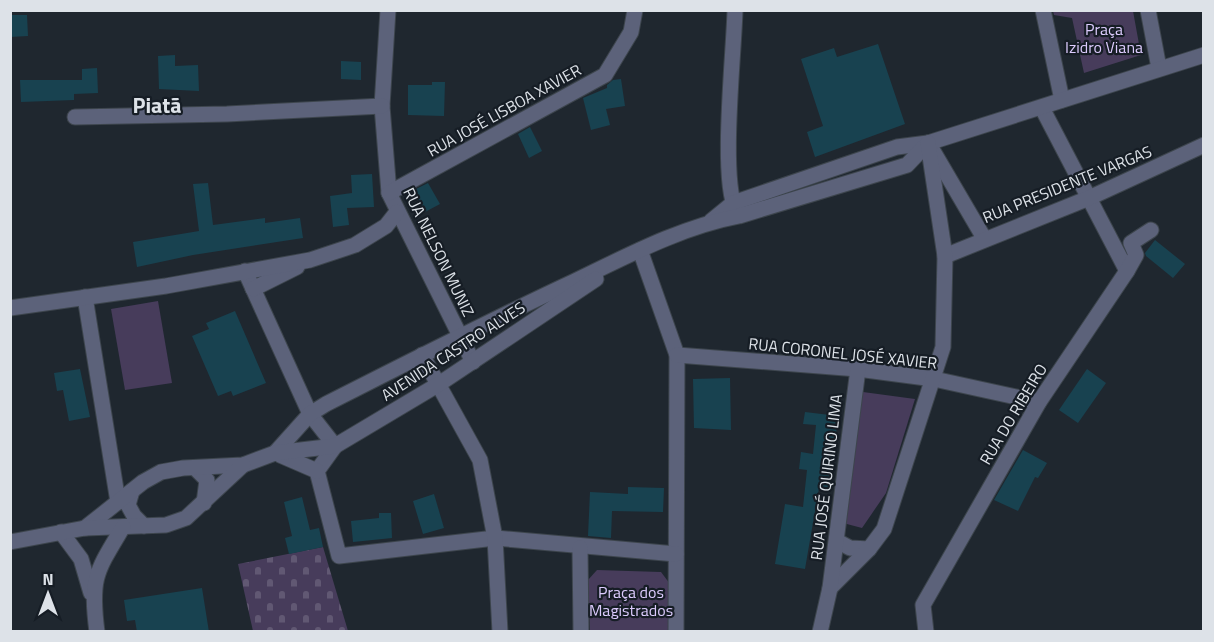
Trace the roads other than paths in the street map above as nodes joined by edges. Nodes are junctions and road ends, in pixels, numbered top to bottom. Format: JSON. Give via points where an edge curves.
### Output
{"nodes":[{"id":1,"x":388,"y":10,"type":"edge"},
{"id":2,"x":635,"y":10,"type":"edge"},
{"id":3,"x":735,"y":10,"type":"edge"},
{"id":4,"x":1043,"y":10,"type":"edge"},
{"id":5,"x":1148,"y":10,"type":"edge"},
{"id":6,"x":1203,"y":55,"type":"edge"},
{"id":7,"x":1159,"y":68,"type":"junction"},
{"id":8,"x":1062,"y":100,"type":"junction"},
{"id":9,"x":382,"y":106,"type":"junction"},
{"id":10,"x":1042,"y":108,"type":"junction"},
{"id":11,"x":75,"y":117,"type":"dead end"},
{"id":12,"x":928,"y":143,"type":"junction"},
{"id":13,"x":1203,"y":145,"type":"edge"},
{"id":14,"x":389,"y":193,"type":"junction"},
{"id":15,"x":1089,"y":198,"type":"junction"},
{"id":16,"x":736,"y":210,"type":"junction"},
{"id":17,"x":397,"y":212,"type":"junction"},
{"id":18,"x":1150,"y":230,"type":"dead end"},
{"id":19,"x":984,"y":238,"type":"junction"},
{"id":20,"x":640,"y":250,"type":"junction"},
{"id":21,"x":945,"y":256,"type":"junction"},
{"id":22,"x":310,"y":260,"type":"junction"},
{"id":23,"x":245,"y":271,"type":"junction"},
{"id":24,"x":1128,"y":271,"type":"junction"},
{"id":25,"x":253,"y":289,"type":"junction"},
{"id":26,"x":85,"y":297,"type":"junction"},
{"id":27,"x":10,"y":308,"type":"edge"},
{"id":28,"x":459,"y":335,"type":"junction"},
{"id":29,"x":422,"y":355,"type":"junction"},
{"id":30,"x":678,"y":355,"type":"junction"},
{"id":31,"x":473,"y":362,"type":"junction"},
{"id":32,"x":858,"y":369,"type":"junction"},
{"id":33,"x":934,"y":380,"type":"junction"},
{"id":34,"x":439,"y":384,"type":"junction"},
{"id":35,"x":1039,"y":402,"type":"junction"},
{"id":36,"x":310,"y":414,"type":"junction"},
{"id":37,"x":335,"y":446,"type":"junction"},
{"id":38,"x":275,"y":453,"type":"junction"},
{"id":39,"x":243,"y":465,"type":"junction"},
{"id":40,"x":195,"y":468,"type":"junction"},
{"id":41,"x":317,"y":471,"type":"junction"},
{"id":42,"x":132,"y":491,"type":"junction"},
{"id":43,"x":118,"y":502,"type":"junction"},
{"id":44,"x":204,"y":504,"type":"junction"},
{"id":45,"x":123,"y":526,"type":"junction"},
{"id":46,"x":144,"y":526,"type":"junction"},
{"id":47,"x":85,"y":528,"type":"junction"},
{"id":48,"x":61,"y":532,"type":"junction"},
{"id":49,"x":495,"y":538,"type":"junction"},
{"id":50,"x":837,"y":541,"type":"junction"},
{"id":51,"x":11,"y":543,"type":"edge"},
{"id":52,"x":580,"y":548,"type":"junction"},
{"id":53,"x":869,"y":549,"type":"junction"},
{"id":54,"x":676,"y":555,"type":"junction"},
{"id":55,"x":830,"y":588,"type":"junction"},
{"id":56,"x":92,"y":596,"type":"junction"},
{"id":57,"x":97,"y":632,"type":"edge"},
{"id":58,"x":500,"y":632,"type":"edge"},
{"id":59,"x":581,"y":632,"type":"edge"},
{"id":60,"x":676,"y":632,"type":"edge"},
{"id":61,"x":820,"y":632,"type":"edge"},
{"id":62,"x":926,"y":632,"type":"edge"}],
"edges":[{"from":1,"to":9,"type":"street","name":"RUA NELSON MUNIZ"},
{"from":2,"to":14,"type":"street","name":"RUA JOSÉ LISBOA XAVIER","via":[[631,32],[605,75]]},
{"from":3,"to":16,"type":"street","via":[[729,165]]},
{"from":4,"to":8,"type":"street"},
{"from":5,"to":7,"type":"street"},
{"from":6,"to":7,"type":"street","name":"AVENIDA CASTRO ALVES"},
{"from":7,"to":8,"type":"street","name":"AVENIDA CASTRO ALVES"},
{"from":8,"to":10,"type":"street","name":"AVENIDA CASTRO ALVES"},
{"from":9,"to":11,"type":"street"},
{"from":9,"to":14,"type":"street","name":"RUA NELSON MUNIZ"},
{"from":10,"to":12,"type":"street","name":"AVENIDA CASTRO ALVES"},
{"from":10,"to":15,"type":"street"},
{"from":12,"to":16,"type":"street","name":"AVENIDA CASTRO ALVES","via":[[897,147]]},
{"from":12,"to":19,"type":"street"},
{"from":12,"to":21,"type":"street","name":"RUA JOSÉ QUIRINO LIMA"},
{"from":13,"to":15,"type":"street","name":"RUA PRESIDENTE VARGAS"},
{"from":14,"to":17,"type":"street","name":"RUA NELSON MUNIZ"},
{"from":15,"to":19,"type":"street","name":"RUA PRESIDENTE VARGAS"},
{"from":15,"to":24,"type":"street"},
{"from":16,"to":20,"type":"street","name":"AVENIDA CASTRO ALVES"},
{"from":17,"to":22,"type":"street","via":[[386,226],[355,245]]},
{"from":17,"to":28,"type":"street","name":"RUA NELSON MUNIZ"},
{"from":18,"to":24,"type":"street","name":"RUA DO RIBEIRO","via":[[1131,243],[1136,255]]},
{"from":19,"to":21,"type":"street","name":"RUA PRESIDENTE VARGAS"},
{"from":20,"to":28,"type":"street","name":"AVENIDA CASTRO ALVES"},
{"from":20,"to":30,"type":"street"},
{"from":20,"to":31,"type":"street","name":"AVENIDA CASTRO ALVES"},
{"from":21,"to":33,"type":"street","name":"RUA JOSÉ QUIRINO LIMA","via":[[943,347]]},
{"from":22,"to":23,"type":"street"},
{"from":22,"to":25,"type":"street"},
{"from":23,"to":25,"type":"street"},
{"from":23,"to":26,"type":"street"},
{"from":24,"to":35,"type":"street","name":"RUA DO RIBEIRO"},
{"from":25,"to":36,"type":"street"},
{"from":26,"to":27,"type":"street"},
{"from":26,"to":43,"type":"street"},
{"from":28,"to":29,"type":"street","name":"AVENIDA CASTRO ALVES"},
{"from":28,"to":31,"type":"street","name":"RUA NELSON MUNIZ"},
{"from":29,"to":34,"type":"street"},
{"from":29,"to":36,"type":"street","name":"AVENIDA CASTRO ALVES"},
{"from":30,"to":32,"type":"street","name":"RUA CORONEL JOSÉ XAVIER"},
{"from":30,"to":54,"type":"street"},
{"from":31,"to":34,"type":"street","name":"AVENIDA CASTRO ALVES"},
{"from":32,"to":33,"type":"street","name":"RUA CORONEL JOSÉ XAVIER"},
{"from":32,"to":50,"type":"street","name":"RUA JOSÉ QUIRINO LIMA"},
{"from":33,"to":35,"type":"street","name":"RUA CORONEL JOSÉ XAVIER"},
{"from":33,"to":53,"type":"street","name":"RUA JOSÉ QUIRINO LIMA","via":[[884,529]]},
{"from":34,"to":37,"type":"street","name":"AVENIDA CASTRO ALVES"},
{"from":34,"to":49,"type":"street","via":[[480,460]]},
{"from":35,"to":62,"type":"street","name":"RUA DO RIBEIRO","via":[[923,605]]},
{"from":36,"to":37,"type":"street"},
{"from":36,"to":38,"type":"street","name":"AVENIDA CASTRO ALVES"},
{"from":37,"to":38,"type":"street","name":"AVENIDA CASTRO ALVES"},
{"from":37,"to":41,"type":"street"},
{"from":38,"to":39,"type":"street","name":"AVENIDA CASTRO ALVES"},
{"from":38,"to":41,"type":"street"},
{"from":39,"to":40,"type":"street","name":"AVENIDA CASTRO ALVES"},
{"from":39,"to":44,"type":"street","name":"AVENIDA CASTRO ALVES"},
{"from":40,"to":42,"type":"street","name":"AVENIDA CASTRO ALVES","via":[[161,472]]},
{"from":40,"to":44,"type":"street","via":[[207,480]]},
{"from":41,"to":49,"type":"street","via":[[339,556]]},
{"from":42,"to":43,"type":"street","name":"AVENIDA CASTRO ALVES"},
{"from":42,"to":46,"type":"street","via":[[128,506]]},
{"from":43,"to":47,"type":"street","name":"AVENIDA CASTRO ALVES"},
{"from":44,"to":46,"type":"street","name":"AVENIDA CASTRO ALVES","via":[[186,518],[166,525]]},
{"from":45,"to":46,"type":"street","name":"AVENIDA CASTRO ALVES"},
{"from":45,"to":47,"type":"street","name":"AVENIDA CASTRO ALVES"},
{"from":45,"to":56,"type":"street","via":[[99,568]]},
{"from":47,"to":48,"type":"street","name":"AVENIDA CASTRO ALVES"},
{"from":48,"to":51,"type":"street","name":"AVENIDA CASTRO ALVES"},
{"from":48,"to":56,"type":"street","via":[[81,559]]},
{"from":49,"to":52,"type":"street"},
{"from":49,"to":58,"type":"street"},
{"from":50,"to":53,"type":"street","via":[[850,548]]},
{"from":50,"to":55,"type":"street","name":"RUA JOSÉ QUIRINO LIMA"},
{"from":52,"to":54,"type":"street"},
{"from":52,"to":59,"type":"street"},
{"from":53,"to":55,"type":"street","name":"RUA JOSÉ QUIRINO LIMA"},
{"from":54,"to":60,"type":"street"},
{"from":55,"to":61,"type":"street","name":"RUA JOSÉ QUIRINO LIMA"},
{"from":56,"to":57,"type":"street"}]}
